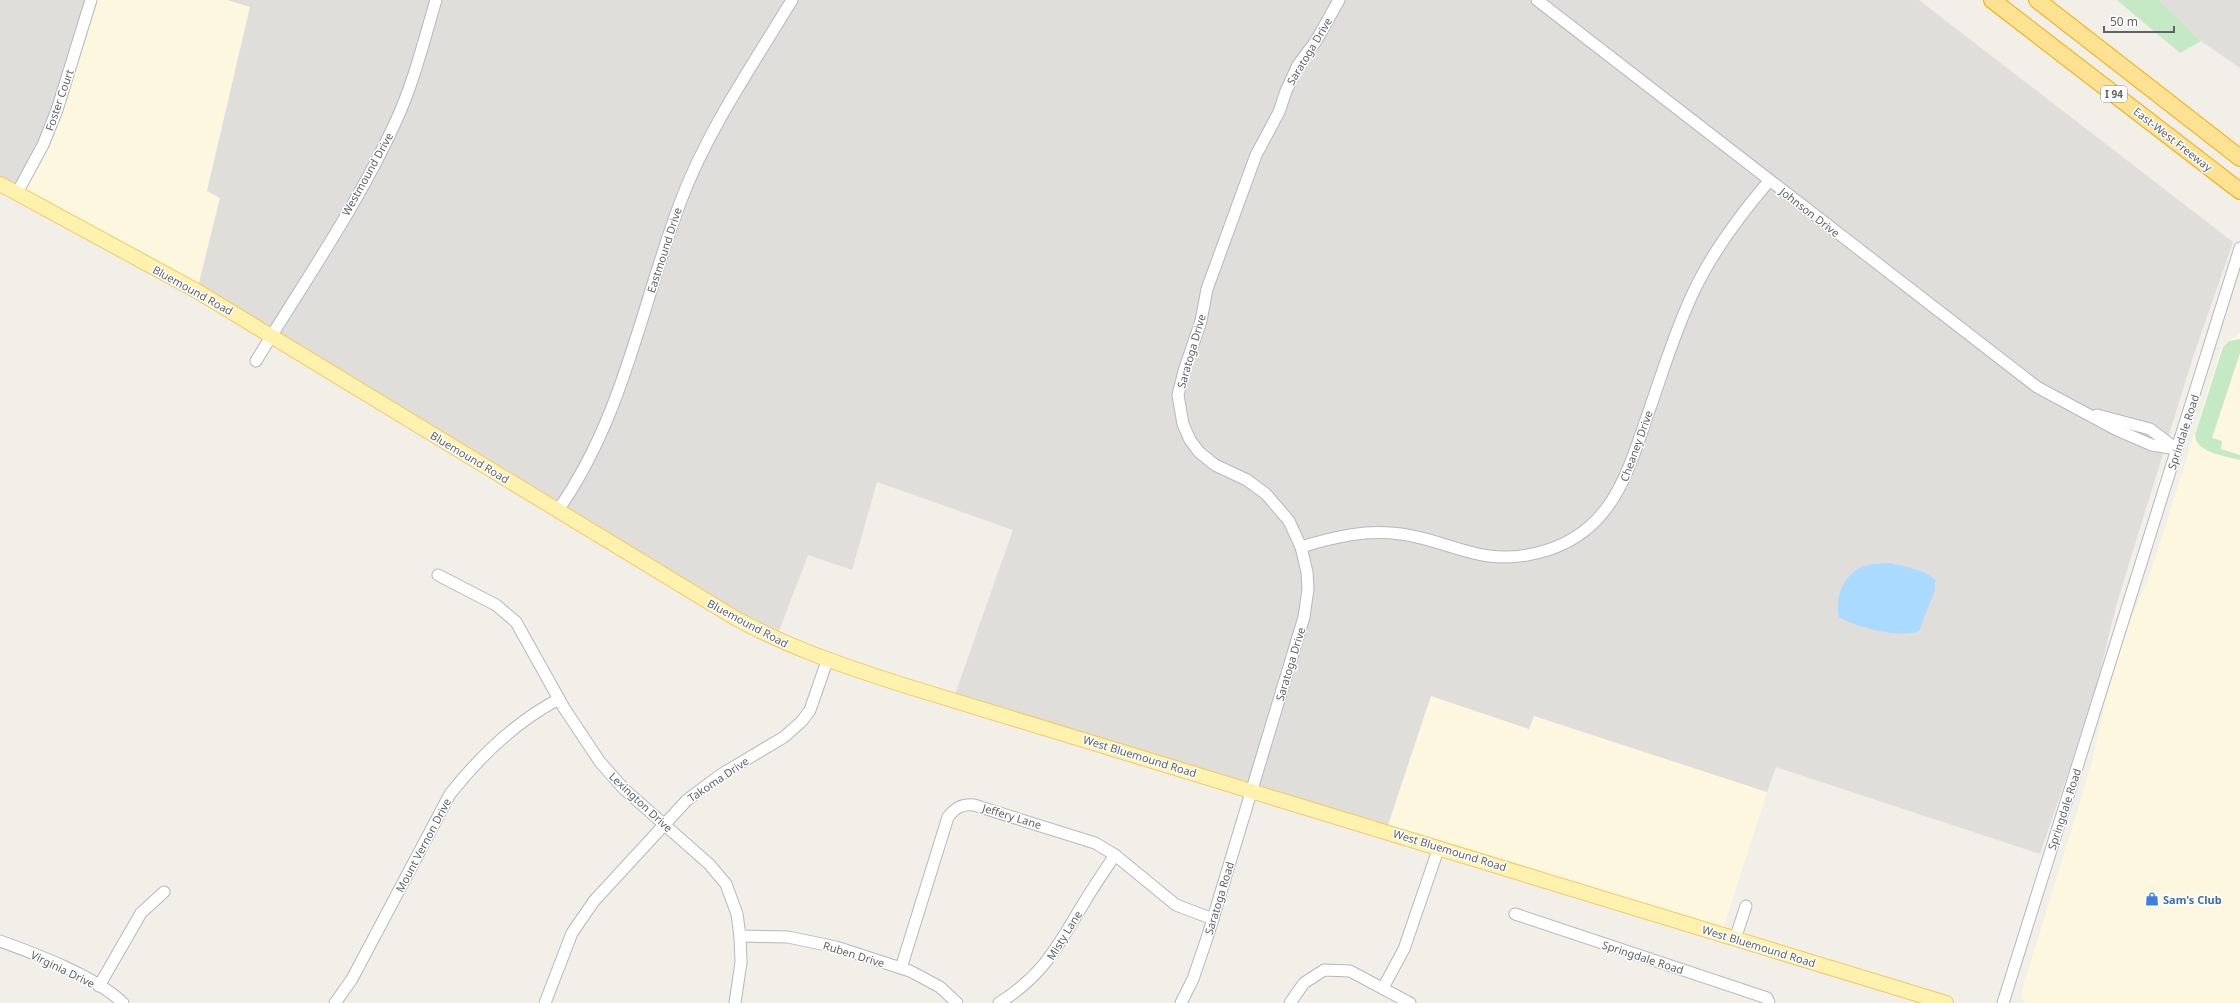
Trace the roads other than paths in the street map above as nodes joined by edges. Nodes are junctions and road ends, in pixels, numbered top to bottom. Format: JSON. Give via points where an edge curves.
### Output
{"nodes":[{"id":1,"x":436,"y":0,"type":"edge"},
{"id":2,"x":792,"y":0,"type":"edge"},
{"id":3,"x":1339,"y":0,"type":"edge"},
{"id":4,"x":1537,"y":0,"type":"edge"},
{"id":5,"x":1992,"y":0,"type":"edge"},
{"id":6,"x":2037,"y":0,"type":"edge"},
{"id":7,"x":92,"y":1,"type":"edge"},
{"id":8,"x":2240,"y":158,"type":"edge"},
{"id":9,"x":1770,"y":181,"type":"junction"},
{"id":10,"x":0,"y":184,"type":"edge"},
{"id":11,"x":2238,"y":189,"type":"edge"},
{"id":12,"x":17,"y":193,"type":"junction"},
{"id":13,"x":2240,"y":248,"type":"edge"},
{"id":14,"x":272,"y":335,"type":"junction"},
{"id":15,"x":256,"y":361,"type":"dead end"},
{"id":16,"x":2177,"y":449,"type":"junction"},
{"id":17,"x":558,"y":510,"type":"junction"},
{"id":18,"x":1301,"y":547,"type":"junction"},
{"id":19,"x":438,"y":575,"type":"dead end"},
{"id":20,"x":2125,"y":615,"type":"joint"},
{"id":21,"x":827,"y":661,"type":"junction"},
{"id":22,"x":559,"y":699,"type":"junction"},
{"id":23,"x":953,"y":700,"type":"joint"},
{"id":24,"x":1252,"y":790,"type":"junction"},
{"id":25,"x":663,"y":824,"type":"junction"},
{"id":26,"x":1439,"y":847,"type":"junction"},
{"id":27,"x":1115,"y":855,"type":"junction"},
{"id":28,"x":164,"y":892,"type":"dead end"},
{"id":29,"x":1746,"y":906,"type":"dead end"},
{"id":30,"x":1515,"y":914,"type":"dead end"},
{"id":31,"x":1213,"y":919,"type":"junction"},
{"id":32,"x":740,"y":936,"type":"junction"},
{"id":33,"x":1735,"y":939,"type":"junction"},
{"id":34,"x":0,"y":941,"type":"edge"},
{"id":35,"x":901,"y":968,"type":"junction"},
{"id":36,"x":99,"y":986,"type":"junction"},
{"id":37,"x":1383,"y":988,"type":"junction"},
{"id":38,"x":123,"y":1003,"type":"edge"},
{"id":39,"x":335,"y":1003,"type":"edge"},
{"id":40,"x":545,"y":1003,"type":"edge"},
{"id":41,"x":735,"y":1003,"type":"edge"},
{"id":42,"x":956,"y":1003,"type":"edge"},
{"id":43,"x":999,"y":1003,"type":"edge"},
{"id":44,"x":1181,"y":1003,"type":"edge"},
{"id":45,"x":1290,"y":1003,"type":"edge"},
{"id":46,"x":1410,"y":1003,"type":"edge"},
{"id":47,"x":1769,"y":1003,"type":"edge"},
{"id":48,"x":1946,"y":1003,"type":"edge"},
{"id":49,"x":2003,"y":1003,"type":"edge"}],
"edges":[{"from":1,"to":14,"type":"street","name":"Westmound Drive","via":[[403,104],[388,138]]},
{"from":2,"to":17,"type":"street","name":"Eastmound Drive","via":[[719,120],[689,180],[672,224],[610,415],[576,482]]},
{"from":3,"to":18,"type":"street","name":"Saratoga Drive","via":[[1298,65],[1279,112],[1256,155],[1207,290],[1201,321],[1178,395],[1182,424],[1199,452],[1215,465],[1247,480],[1266,494],[1289,521]]},
{"from":4,"to":9,"type":"street","name":"Johnson Drive"},
{"from":5,"to":11,"type":"highway","name":"East-West Freeway","number":"I 94"},
{"from":6,"to":8,"type":"highway","number":"I 94"},
{"from":7,"to":12,"type":"street","name":"Foster Court","via":[[54,117],[43,145]]},
{"from":9,"to":16,"type":"street","name":"Johnson Drive","via":[[2013,370],[2060,401],[2088,414],[2150,429]]},
{"from":9,"to":18,"type":"street","name":"Cheaney Drive","via":[[1728,234],[1694,291],[1675,335],[1627,474],[1611,504],[1585,529],[1549,549],[1510,557],[1471,554],[1419,537],[1380,532],[1349,534]]},
{"from":10,"to":12,"type":"main road","name":"Bluemound Road"},
{"from":12,"to":14,"type":"main road","name":"Bluemound Road"},
{"from":13,"to":16,"type":"street","name":"Sprindale Road"},
{"from":14,"to":15,"type":"street","name":"Westmound Drive"},
{"from":14,"to":17,"type":"main road","name":"Bluemound Road"},
{"from":16,"to":20,"type":"street","name":"Sprindale Road"},
{"from":17,"to":21,"type":"main road","name":"Bluemound Road","via":[[736,618]]},
{"from":18,"to":24,"type":"street","name":"Saratoga Drive","via":[[1308,581],[1304,617]]},
{"from":19,"to":22,"type":"street","name":"Lexington Drive","via":[[488,600],[516,622]]},
{"from":20,"to":49,"type":"street","name":"Springdale Road"},
{"from":21,"to":23,"type":"main road","name":"Bluemound Road"},
{"from":21,"to":25,"type":"street","name":"Takoma Drive","via":[[810,710],[794,730],[698,791]]},
{"from":22,"to":25,"type":"street","name":"Lexington Drive","via":[[585,741],[610,774]]},
{"from":22,"to":39,"type":"street","name":"Mount Vernon Drive","via":[[502,738],[470,769],[450,794],[352,979]]},
{"from":23,"to":24,"type":"main road","name":"West Bluemound Road"},
{"from":24,"to":26,"type":"main road","name":"West Bluemound Road"},
{"from":24,"to":31,"type":"street","name":"Saratoga Road"},
{"from":25,"to":32,"type":"street","name":"Lexington Drive","via":[[709,864],[726,884],[738,914]]},
{"from":25,"to":40,"type":"street","name":"Takoma Drive","via":[[582,917],[563,953]]},
{"from":26,"to":33,"type":"main road","name":"West Bluemound Road"},
{"from":26,"to":37,"type":"street","via":[[1404,949]]},
{"from":27,"to":31,"type":"street","name":"Jeffery Lane","via":[[1176,905]]},
{"from":27,"to":35,"type":"street","name":"Jeffery Lane","via":[[1079,836],[974,805],[959,806],[948,817]]},
{"from":27,"to":43,"type":"street","name":"Misty Lane","via":[[1056,951],[1023,986]]},
{"from":28,"to":36,"type":"street","via":[[141,913]]},
{"from":29,"to":33,"type":"street"},
{"from":30,"to":47,"type":"street","name":"Springdale Road","via":[[1767,998]]},
{"from":31,"to":44,"type":"street","name":"Saratoga Road","via":[[1193,978]]},
{"from":32,"to":35,"type":"street","name":"Ruben Drive","via":[[788,937],[813,941]]},
{"from":32,"to":41,"type":"street","name":"Lexington Drive","via":[[741,962]]},
{"from":33,"to":48,"type":"main road","name":"West Bluemound Road"},
{"from":34,"to":36,"type":"street","name":"Virginia Drive","via":[[58,964]]},
{"from":35,"to":42,"type":"street","name":"Ruben Drive","via":[[929,980]]},
{"from":36,"to":38,"type":"street","name":"Virginia Drive"},
{"from":37,"to":45,"type":"street","via":[[1350,970],[1324,970],[1304,983]]},
{"from":37,"to":46,"type":"street"}]}
